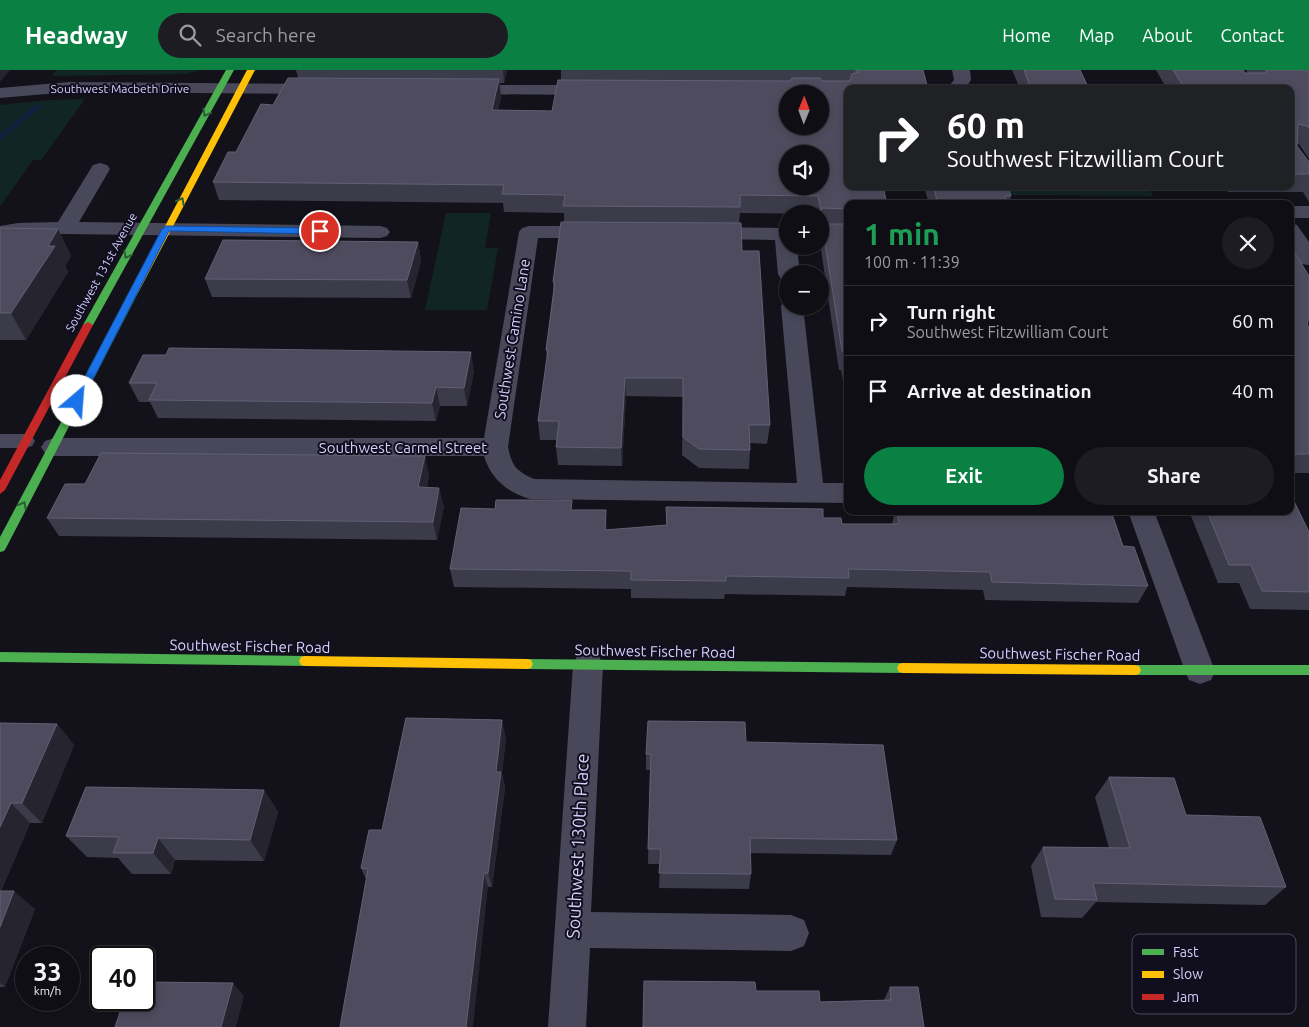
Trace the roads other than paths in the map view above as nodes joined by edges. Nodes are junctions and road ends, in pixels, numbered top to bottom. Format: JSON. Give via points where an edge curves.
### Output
{"nodes":[{"id":1,"x":230,"y":70,"type":"edge"},
{"id":2,"x":251,"y":70,"type":"edge"},
{"id":3,"x":219,"y":88,"type":"junction"},
{"id":4,"x":241,"y":88,"type":"junction"},
{"id":5,"x":334,"y":89,"type":"edge"},
{"id":6,"x":442,"y":89,"type":"edge"},
{"id":7,"x":610,"y":90,"type":"edge"},
{"id":8,"x":0,"y":93,"type":"edge"},
{"id":9,"x":100,"y":169,"type":"dead end"},
{"id":10,"x":1294,"y":212,"type":"edge"},
{"id":11,"x":1309,"y":212,"type":"edge"},
{"id":12,"x":65,"y":228,"type":"junction"},
{"id":13,"x":141,"y":229,"type":"junction"},
{"id":14,"x":166,"y":229,"type":"junction"},
{"id":15,"x":0,"y":232,"type":"edge"},
{"id":16,"x":380,"y":232,"type":"dead end"},
{"id":17,"x":617,"y":232,"type":"edge"},
{"id":18,"x":686,"y":233,"type":"edge"},
{"id":19,"x":779,"y":234,"type":"edge"},
{"id":20,"x":829,"y":234,"type":"edge"},
{"id":21,"x":844,"y":234,"type":"edge"},
{"id":22,"x":1294,"y":235,"type":"edge"},
{"id":23,"x":1309,"y":259,"type":"edge"},
{"id":24,"x":793,"y":315,"type":"edge"},
{"id":25,"x":0,"y":441,"type":"edge"},
{"id":26,"x":25,"y":441,"type":"junction"},
{"id":27,"x":54,"y":447,"type":"junction"},
{"id":28,"x":495,"y":447,"type":"junction"},
{"id":29,"x":0,"y":490,"type":"edge"},
{"id":30,"x":811,"y":492,"type":"junction"},
{"id":31,"x":844,"y":493,"type":"edge"},
{"id":32,"x":1142,"y":515,"type":"edge"},
{"id":33,"x":0,"y":548,"type":"edge"},
{"id":34,"x":0,"y":657,"type":"edge"},
{"id":35,"x":588,"y":665,"type":"junction"},
{"id":36,"x":1309,"y":670,"type":"edge"},
{"id":37,"x":1200,"y":671,"type":"junction"},
{"id":38,"x":572,"y":930,"type":"junction"},
{"id":39,"x":791,"y":933,"type":"dead end"},
{"id":40,"x":567,"y":1027,"type":"edge"}],
"edges":[{"from":1,"to":3,"type":"street","name":"Southwest 131st Avenue"},
{"from":2,"to":4,"type":"street"},
{"from":3,"to":4,"type":"street","name":"Southwest Macbeth Drive"},
{"from":3,"to":8,"type":"street","name":"Southwest Macbeth Drive","via":[[69,87]]},
{"from":3,"to":13,"type":"street","name":"Southwest 131st Avenue","one_way":true},
{"from":4,"to":5,"type":"street","name":"Southwest Macbeth Drive"},
{"from":14,"to":4,"type":"street","one_way":true},
{"from":6,"to":7,"type":"street"},
{"from":9,"to":12,"type":"street"},
{"from":10,"to":11,"type":"street"},
{"from":12,"to":13,"type":"street"},
{"from":12,"to":15,"type":"street"},
{"from":13,"to":14,"type":"street"},
{"from":13,"to":26,"type":"street","name":"Southwest 131st Avenue","one_way":true},
{"from":14,"to":16,"type":"street"},
{"from":14,"to":27,"type":"street"},
{"from":17,"to":28,"type":"street","name":"Southwest Camino Lane","via":[[529,232]]},
{"from":18,"to":19,"type":"street"},
{"from":20,"to":21,"type":"street"},
{"from":22,"to":23,"type":"street"},
{"from":24,"to":30,"type":"street"},
{"from":25,"to":26,"type":"lane"},
{"from":26,"to":29,"type":"street","name":"Southwest 131st Avenue"},
{"from":27,"to":28,"type":"street","name":"Southwest Carmel Street"},
{"from":33,"to":27,"type":"street","one_way":true},
{"from":28,"to":30,"type":"street","name":"Southwest Carmel Street","via":[[498,463],[509,479],[530,489]]},
{"from":30,"to":31,"type":"street","name":"Southwest Carmel Street"},
{"from":32,"to":37,"type":"street"},
{"from":34,"to":35,"type":"street","name":"Southwest Fischer Road"},
{"from":35,"to":37,"type":"street","name":"Southwest Fischer Road"},
{"from":35,"to":38,"type":"street","name":"Southwest 130th Place"},
{"from":36,"to":37,"type":"street","name":"Southwest Fischer Road"},
{"from":38,"to":39,"type":"street"},
{"from":38,"to":40,"type":"street","name":"Southwest 130th Place"}]}
